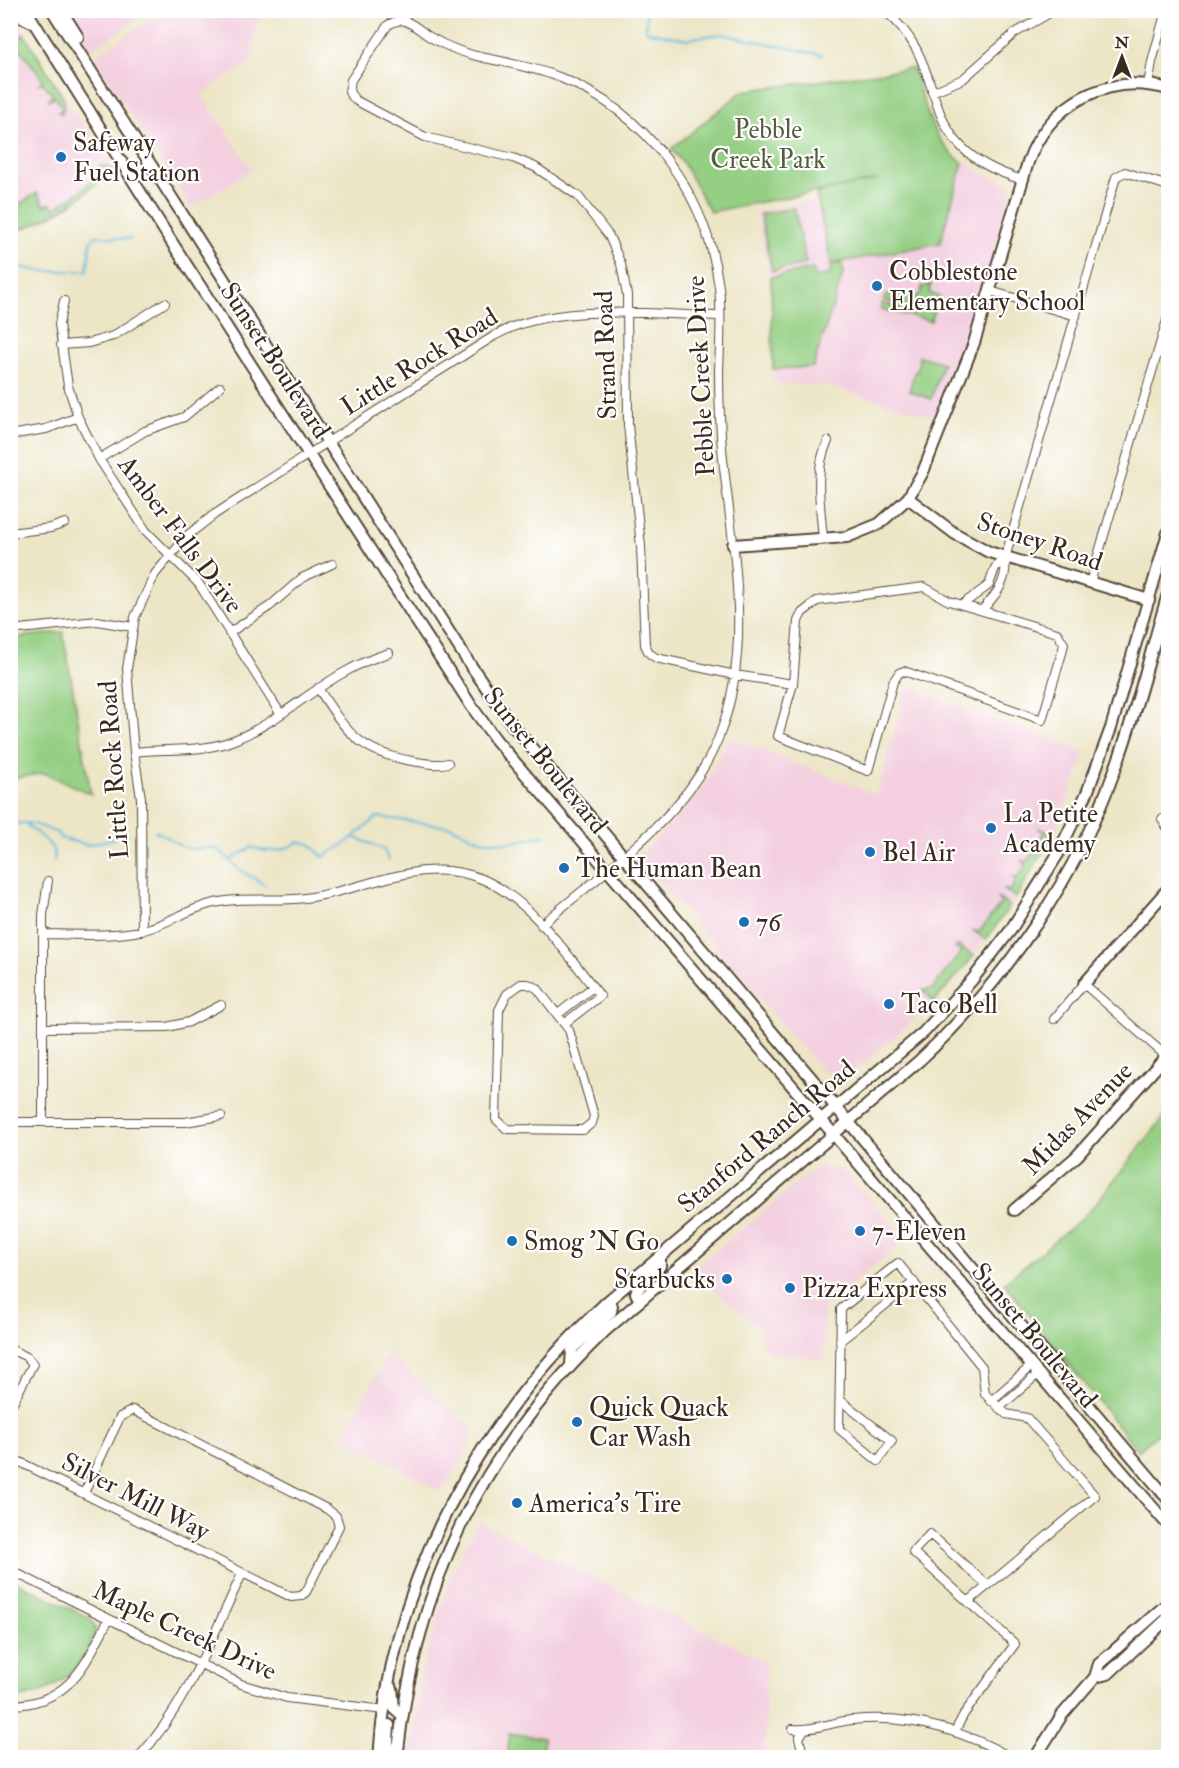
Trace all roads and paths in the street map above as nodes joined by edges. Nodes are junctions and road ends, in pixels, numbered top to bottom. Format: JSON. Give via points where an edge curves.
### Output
{"nodes":[{"id":1,"x":27,"y":10,"type":"edge"},
{"id":2,"x":52,"y":10,"type":"edge"},
{"id":3,"x":61,"y":10,"type":"edge"},
{"id":4,"x":884,"y":10,"type":"edge"},
{"id":5,"x":899,"y":10,"type":"edge"},
{"id":6,"x":1055,"y":10,"type":"edge"},
{"id":7,"x":1167,"y":10,"type":"edge"},
{"id":8,"x":10,"y":12,"type":"edge"},
{"id":9,"x":893,"y":18,"type":"junction"},
{"id":10,"x":34,"y":23,"type":"junction"},
{"id":11,"x":81,"y":55,"type":"junction"},
{"id":12,"x":1148,"y":85,"type":"junction"},
{"id":13,"x":1168,"y":89,"type":"edge"},
{"id":14,"x":349,"y":92,"type":"joint"},
{"id":15,"x":932,"y":92,"type":"junction"},
{"id":16,"x":1023,"y":180,"type":"junction"},
{"id":17,"x":1168,"y":186,"type":"edge"},
{"id":18,"x":990,"y":291,"type":"junction"},
{"id":19,"x":64,"y":301,"type":"dead end"},
{"id":20,"x":165,"y":303,"type":"dead end"},
{"id":21,"x":628,"y":315,"type":"junction"},
{"id":22,"x":720,"y":316,"type":"junction"},
{"id":23,"x":1076,"y":316,"type":"junction"},
{"id":24,"x":1168,"y":317,"type":"edge"},
{"id":25,"x":61,"y":345,"type":"junction"},
{"id":26,"x":220,"y":387,"type":"dead end"},
{"id":27,"x":78,"y":417,"type":"junction"},
{"id":28,"x":10,"y":435,"type":"edge"},
{"id":29,"x":828,"y":441,"type":"dead end"},
{"id":30,"x":328,"y":442,"type":"junction"},
{"id":31,"x":310,"y":454,"type":"junction"},
{"id":32,"x":99,"y":459,"type":"junction"},
{"id":33,"x":908,"y":498,"type":"junction"},
{"id":34,"x":65,"y":523,"type":"dead end"},
{"id":35,"x":10,"y":532,"type":"edge"},
{"id":36,"x":1168,"y":533,"type":"edge"},
{"id":37,"x":823,"y":540,"type":"junction"},
{"id":38,"x":733,"y":545,"type":"junction"},
{"id":39,"x":170,"y":554,"type":"junction"},
{"id":40,"x":1005,"y":558,"type":"junction"},
{"id":41,"x":332,"y":564,"type":"dead end"},
{"id":42,"x":1090,"y":583,"type":"junction"},
{"id":43,"x":1149,"y":600,"type":"junction"},
{"id":44,"x":1167,"y":602,"type":"edge"},
{"id":45,"x":963,"y":604,"type":"junction"},
{"id":46,"x":982,"y":610,"type":"junction"},
{"id":47,"x":133,"y":627,"type":"junction"},
{"id":48,"x":10,"y":630,"type":"edge"},
{"id":49,"x":229,"y":633,"type":"junction"},
{"id":50,"x":389,"y":653,"type":"dead end"},
{"id":51,"x":735,"y":675,"type":"junction"},
{"id":52,"x":793,"y":684,"type":"junction"},
{"id":53,"x":318,"y":688,"type":"junction"},
{"id":54,"x":280,"y":713,"type":"junction"},
{"id":55,"x":134,"y":752,"type":"junction"},
{"id":56,"x":448,"y":763,"type":"dead end"},
{"id":57,"x":1162,"y":819,"type":"dead end"},
{"id":58,"x":1168,"y":829,"type":"edge"},
{"id":59,"x":623,"y":855,"type":"junction"},
{"id":60,"x":606,"y":869,"type":"junction"},
{"id":61,"x":48,"y":881,"type":"dead end"},
{"id":62,"x":1168,"y":889,"type":"edge"},
{"id":63,"x":541,"y":925,"type":"junction"},
{"id":64,"x":142,"y":931,"type":"junction"},
{"id":65,"x":43,"y":934,"type":"junction"},
{"id":66,"x":1025,"y":940,"type":"junction"},
{"id":67,"x":991,"y":957,"type":"junction"},
{"id":68,"x":1084,"y":984,"type":"junction"},
{"id":69,"x":593,"y":987,"type":"junction"},
{"id":70,"x":984,"y":993,"type":"junction"},
{"id":71,"x":578,"y":999,"type":"junction"},
{"id":72,"x":221,"y":1005,"type":"dead end"},
{"id":73,"x":584,"y":1008,"type":"junction"},
{"id":74,"x":558,"y":1014,"type":"junction"},
{"id":75,"x":1054,"y":1019,"type":"dead end"},
{"id":76,"x":565,"y":1023,"type":"junction"},
{"id":77,"x":43,"y":1028,"type":"junction"},
{"id":78,"x":1167,"y":1055,"type":"edge"},
{"id":79,"x":834,"y":1107,"type":"junction"},
{"id":80,"x":221,"y":1116,"type":"dead end"},
{"id":81,"x":820,"y":1118,"type":"junction"},
{"id":82,"x":846,"y":1121,"type":"junction"},
{"id":83,"x":10,"y":1122,"type":"edge"},
{"id":84,"x":44,"y":1122,"type":"junction"},
{"id":85,"x":832,"y":1133,"type":"junction"},
{"id":86,"x":1014,"y":1210,"type":"dead end"},
{"id":87,"x":660,"y":1256,"type":"junction"},
{"id":88,"x":914,"y":1282,"type":"junction"},
{"id":89,"x":609,"y":1300,"type":"junction"},
{"id":90,"x":640,"y":1302,"type":"junction"},
{"id":91,"x":840,"y":1341,"type":"junction"},
{"id":92,"x":10,"y":1349,"type":"edge"},
{"id":93,"x":571,"y":1364,"type":"junction"},
{"id":94,"x":1035,"y":1370,"type":"junction"},
{"id":95,"x":840,"y":1400,"type":"junction"},
{"id":96,"x":991,"y":1401,"type":"junction"},
{"id":97,"x":10,"y":1408,"type":"edge"},
{"id":98,"x":999,"y":1408,"type":"junction"},
{"id":99,"x":10,"y":1457,"type":"edge"},
{"id":100,"x":84,"y":1493,"type":"junction"},
{"id":101,"x":1168,"y":1500,"type":"edge"},
{"id":102,"x":1168,"y":1525,"type":"edge"},
{"id":103,"x":10,"y":1570,"type":"edge"},
{"id":104,"x":242,"y":1574,"type":"junction"},
{"id":105,"x":987,"y":1585,"type":"junction"},
{"id":106,"x":968,"y":1602,"type":"junction"},
{"id":107,"x":1168,"y":1603,"type":"edge"},
{"id":108,"x":1168,"y":1618,"type":"edge"},
{"id":109,"x":109,"y":1619,"type":"junction"},
{"id":110,"x":199,"y":1663,"type":"junction"},
{"id":111,"x":390,"y":1673,"type":"junction"},
{"id":112,"x":1095,"y":1677,"type":"junction"},
{"id":113,"x":10,"y":1705,"type":"edge"},
{"id":114,"x":384,"y":1710,"type":"junction"},
{"id":115,"x":402,"y":1714,"type":"junction"},
{"id":116,"x":793,"y":1728,"type":"dead end"},
{"id":117,"x":804,"y":1730,"type":"junction"},
{"id":118,"x":955,"y":1731,"type":"junction"},
{"id":119,"x":138,"y":1757,"type":"edge"},
{"id":120,"x":379,"y":1758,"type":"edge"},
{"id":121,"x":391,"y":1758,"type":"edge"},
{"id":122,"x":397,"y":1758,"type":"edge"},
{"id":123,"x":804,"y":1758,"type":"edge"},
{"id":124,"x":1012,"y":1758,"type":"edge"},
{"id":125,"x":1035,"y":1758,"type":"edge"}],
"edges":[{"from":1,"to":10,"type":"main road","name":"Sunset Boulevard"},
{"from":2,"to":11,"type":"main road","name":"Sunset Boulevard"},
{"from":3,"to":11,"type":"main road","via":[[81,43]]},
{"from":4,"to":9,"type":"street"},
{"from":5,"to":9,"type":"street"},
{"from":6,"to":15,"type":"street","via":[[1015,33],[963,79]]},
{"from":7,"to":12,"type":"street"},
{"from":8,"to":10,"type":"main road"},
{"from":9,"to":15,"type":"street","via":[[918,49]]},
{"from":10,"to":31,"type":"main road","name":"Sunset Boulevard"},
{"from":11,"to":30,"type":"main road","name":"Sunset Boulevard"},
{"from":12,"to":13,"type":"main road"},
{"from":12,"to":16,"type":"main road","via":[[1110,86],[1070,104],[1049,123],[1037,141]]},
{"from":14,"to":21,"type":"street","name":"Strand Road","via":[[404,128],[443,143],[513,158],[535,166],[563,184],[588,207],[609,236],[623,273]]},
{"from":14,"to":22,"type":"street","name":"Pebble Creek Drive","via":[[351,80],[388,25],[398,20],[460,52],[538,70],[604,100],[653,141],[691,197],[713,255]]},
{"from":15,"to":16,"type":"street","via":[[943,123],[964,151],[984,166]]},
{"from":16,"to":18,"type":"main road"},
{"from":17,"to":23,"type":"street","via":[[1125,172],[1116,177]]},
{"from":18,"to":23,"type":"street"},
{"from":18,"to":33,"type":"main road","via":[[957,388],[923,472]]},
{"from":19,"to":25,"type":"street","name":"Amber Falls Drive","via":[[59,324]]},
{"from":20,"to":25,"type":"street","via":[[113,336]]},
{"from":21,"to":22,"type":"street","name":"Little Rock Road"},
{"from":21,"to":30,"type":"street","name":"Little Rock Road","via":[[552,315],[512,327]]},
{"from":21,"to":51,"type":"street","name":"Strand Road","via":[[629,434],[641,546],[645,645],[656,658]]},
{"from":22,"to":38,"type":"street","name":"Pebble Creek Drive","via":[[720,421]]},
{"from":23,"to":40,"type":"street"},
{"from":24,"to":42,"type":"street"},
{"from":25,"to":27,"type":"street","name":"Amber Falls Drive"},
{"from":26,"to":32,"type":"street","via":[[184,417],[145,431]]},
{"from":27,"to":28,"type":"street","via":[[46,429]]},
{"from":27,"to":32,"type":"street","name":"Amber Falls Drive"},
{"from":29,"to":37,"type":"street","via":[[819,476]]},
{"from":30,"to":31,"type":"street","name":"Little Rock Road"},
{"from":30,"to":59,"type":"main road","name":"Sunset Boulevard","via":[[490,695]]},
{"from":31,"to":39,"type":"street","name":"Little Rock Road","via":[[202,524]]},
{"from":31,"to":60,"type":"main road","name":"Sunset Boulevard","via":[[472,707]]},
{"from":32,"to":39,"type":"street","name":"Amber Falls Drive","via":[[146,531]]},
{"from":33,"to":37,"type":"main road","via":[[888,518],[868,530]]},
{"from":33,"to":40,"type":"main road","name":"Stoney Road","via":[[964,540]]},
{"from":34,"to":35,"type":"street"},
{"from":36,"to":43,"type":"main road","name":"Stanford Ranch Road"},
{"from":37,"to":38,"type":"main road"},
{"from":38,"to":51,"type":"street","name":"Pebble Creek Drive"},
{"from":39,"to":47,"type":"street","name":"Little Rock Road","via":[[146,591]]},
{"from":39,"to":49,"type":"street","name":"Amber Falls Drive","via":[[199,584]]},
{"from":40,"to":42,"type":"main road","name":"Stoney Road"},
{"from":40,"to":45,"type":"street","via":[[995,568],[989,585]]},
{"from":40,"to":46,"type":"street","via":[[1002,585]]},
{"from":41,"to":49,"type":"street","via":[[302,578],[270,606]]},
{"from":42,"to":43,"type":"main road","name":"Stoney Road"},
{"from":43,"to":44,"type":"street","name":"Stoney Road"},
{"from":43,"to":67,"type":"main road","name":"Stanford Ranch Road","via":[[1111,728],[1079,811],[1042,882]]},
{"from":44,"to":66,"type":"main road","name":"Stanford Ranch Road","via":[[1103,799],[1072,864]]},
{"from":45,"to":46,"type":"street"},
{"from":45,"to":52,"type":"street","via":[[924,587],[817,601],[798,621]]},
{"from":46,"to":52,"type":"street","via":[[1057,633],[1064,644],[1042,720],[907,671],[900,672],[893,682],[868,771],[778,736]]},
{"from":47,"to":48,"type":"street","via":[[97,621]]},
{"from":47,"to":55,"type":"street","name":"Little Rock Road","via":[[126,685]]},
{"from":49,"to":54,"type":"street","name":"Amber Falls Drive"},
{"from":50,"to":53,"type":"street","via":[[350,667]]},
{"from":51,"to":52,"type":"street","name":"Strand Road"},
{"from":51,"to":59,"type":"street","name":"Pebble Creek Drive","via":[[718,738],[700,774],[669,813]]},
{"from":53,"to":54,"type":"street"},
{"from":53,"to":56,"type":"street","via":[[349,733],[367,748],[397,759],[432,765]]},
{"from":54,"to":55,"type":"street","via":[[246,735],[222,744]]},
{"from":55,"to":64,"type":"street","name":"Little Rock Road","via":[[141,798]]},
{"from":57,"to":58,"type":"street"},
{"from":59,"to":60,"type":"street","name":"Pebble Creek Drive"},
{"from":59,"to":79,"type":"main road","name":"Sunset Boulevard"},
{"from":60,"to":63,"type":"street","name":"Pebble Creek Drive"},
{"from":60,"to":81,"type":"main road","name":"Sunset Boulevard"},
{"from":61,"to":65,"type":"street"},
{"from":62,"to":68,"type":"main road"},
{"from":63,"to":64,"type":"street","via":[[522,904],[499,888],[468,874],[439,869],[399,874],[312,897],[221,901]]},
{"from":63,"to":69,"type":"street"},
{"from":64,"to":65,"type":"street"},
{"from":65,"to":77,"type":"street"},
{"from":66,"to":67,"type":"main road"},
{"from":66,"to":70,"type":"main road","name":"Stanford Ranch Road"},
{"from":67,"to":70,"type":"main road"},
{"from":67,"to":79,"type":"main road","name":"Stanford Ranch Road","via":[[924,1032]]},
{"from":68,"to":75,"type":"street"},
{"from":68,"to":78,"type":"street"},
{"from":69,"to":71,"type":"street"},
{"from":69,"to":73,"type":"street","via":[[600,996]]},
{"from":70,"to":82,"type":"main road","name":"Stanford Ranch Road","via":[[936,1045]]},
{"from":71,"to":73,"type":"street"},
{"from":71,"to":74,"type":"street"},
{"from":72,"to":77,"type":"street","via":[[189,1022],[167,1027]]},
{"from":73,"to":76,"type":"street"},
{"from":74,"to":76,"type":"street"},
{"from":74,"to":76,"type":"street","via":[[537,988],[528,984],[516,986],[502,1004],[498,1018],[495,1112],[507,1130],[583,1130],[592,1123],[592,1108]]},
{"from":77,"to":84,"type":"street"},
{"from":78,"to":86,"type":"main road","name":"Midas Avenue","via":[[1077,1156]]},
{"from":79,"to":81,"type":"main road","name":"Stanford Ranch Road"},
{"from":79,"to":82,"type":"main road","name":"Sunset Boulevard"},
{"from":80,"to":84,"type":"street","via":[[185,1122]]},
{"from":81,"to":85,"type":"main road","name":"Sunset Boulevard"},
{"from":81,"to":87,"type":"main road","name":"Stanford Ranch Road"},
{"from":82,"to":85,"type":"main road","name":"Stanford Ranch Road"},
{"from":82,"to":101,"type":"main road","name":"Sunset Boulevard"},
{"from":83,"to":84,"type":"street"},
{"from":85,"to":90,"type":"main road","name":"Stanford Ranch Road"},
{"from":85,"to":94,"type":"main road","name":"Sunset Boulevard"},
{"from":87,"to":89,"type":"main road","name":"Stanford Ranch Road"},
{"from":87,"to":90,"type":"main road","via":[[660,1266],[637,1290]]},
{"from":88,"to":91,"type":"street"},
{"from":88,"to":91,"type":"street","via":[[898,1263],[842,1309]]},
{"from":88,"to":96,"type":"street","via":[[982,1367],[982,1390]]},
{"from":89,"to":93,"type":"main road","via":[[611,1312],[572,1349]]},
{"from":89,"to":111,"type":"main road","name":"Stanford Ranch Road","via":[[532,1378],[468,1470],[412,1593]]},
{"from":90,"to":93,"type":"main road","name":"Stanford Ranch Road"},
{"from":91,"to":95,"type":"street"},
{"from":92,"to":97,"type":"street","via":[[33,1364]]},
{"from":93,"to":115,"type":"main road","name":"Stanford Ranch Road","via":[[501,1452],[457,1533],[422,1622]]},
{"from":94,"to":96,"type":"street"},
{"from":94,"to":98,"type":"street"},
{"from":94,"to":102,"type":"main road","name":"Sunset Boulevard"},
{"from":95,"to":95,"type":"street","via":[[839,1429],[878,1461],[892,1441]]},
{"from":96,"to":98,"type":"street"},
{"from":98,"to":105,"type":"street","via":[[1011,1416],[1027,1418],[1095,1496]]},
{"from":99,"to":100,"type":"street","name":"Silver Mill Way"},
{"from":100,"to":104,"type":"street","name":"Silver Mill Way"},
{"from":100,"to":104,"type":"street","name":"Silver Mill Way","via":[[120,1417],[132,1410],[336,1516],[338,1530],[309,1588],[301,1596],[291,1597]]},
{"from":103,"to":109,"type":"street","name":"Maple Creek Drive"},
{"from":104,"to":110,"type":"street"},
{"from":105,"to":106,"type":"street"},
{"from":105,"to":106,"type":"street","via":[[930,1534],[914,1555]]},
{"from":106,"to":118,"type":"street","via":[[1013,1641],[1014,1647]]},
{"from":107,"to":112,"type":"main road","via":[[1099,1664]]},
{"from":108,"to":112,"type":"main road","via":[[1108,1674]]},
{"from":109,"to":110,"type":"street","name":"Maple Creek Drive"},
{"from":109,"to":113,"type":"street","via":[[89,1660],[74,1678],[45,1698]]},
{"from":110,"to":114,"type":"street","name":"Maple Creek Drive","via":[[270,1694]]},
{"from":110,"to":119,"type":"street","via":[[163,1728]]},
{"from":111,"to":114,"type":"main road","name":"Stanford Ranch Road"},
{"from":111,"to":115,"type":"main road","via":[[394,1708]]},
{"from":112,"to":125,"type":"main road","via":[[1062,1715]]},
{"from":114,"to":120,"type":"main road","name":"Stanford Ranch Road"},
{"from":114,"to":121,"type":"main road","via":[[389,1721]]},
{"from":115,"to":122,"type":"main road","name":"Stanford Ranch Road"},
{"from":116,"to":117,"type":"street"},
{"from":117,"to":118,"type":"street","via":[[842,1721],[883,1719]]},
{"from":117,"to":123,"type":"street","via":[[799,1738]]},
{"from":118,"to":124,"type":"street"}]}
